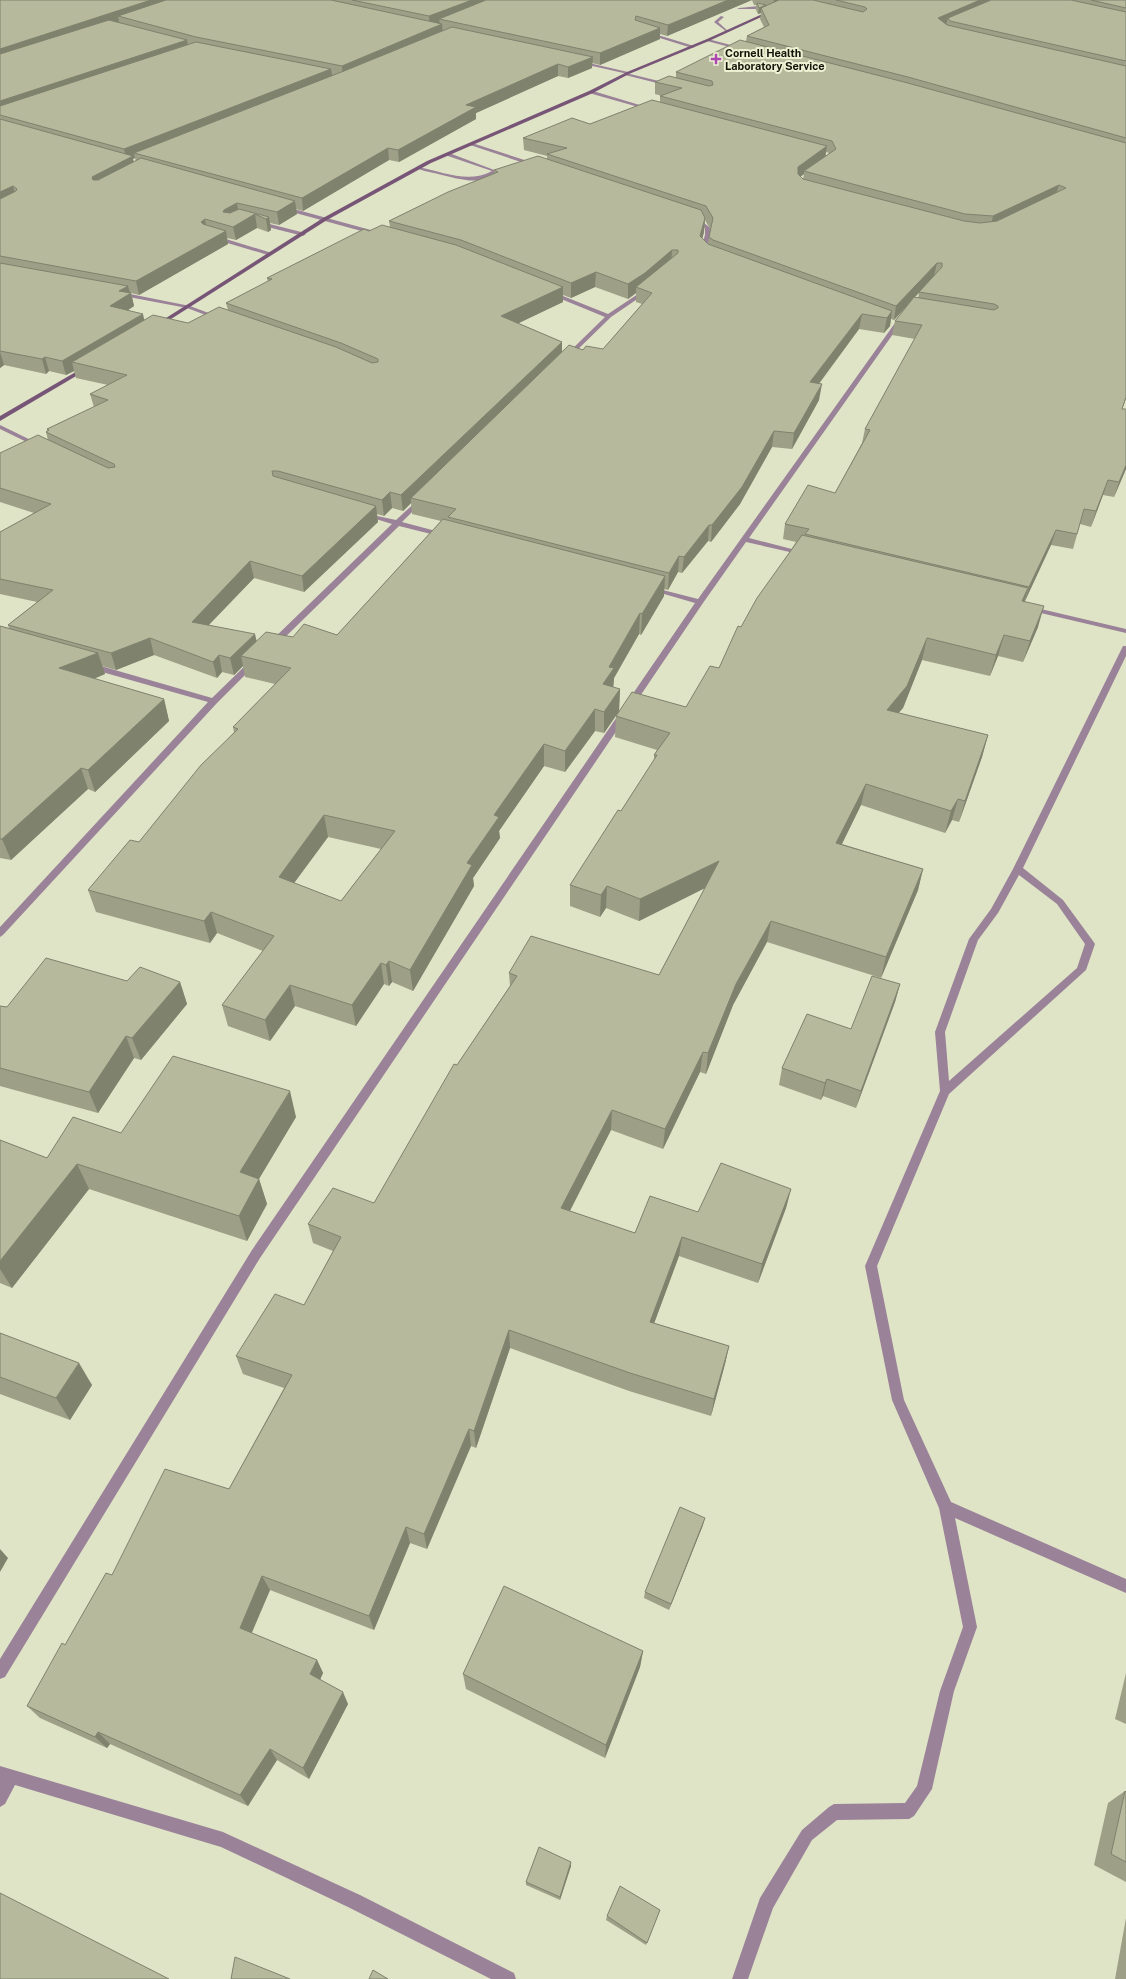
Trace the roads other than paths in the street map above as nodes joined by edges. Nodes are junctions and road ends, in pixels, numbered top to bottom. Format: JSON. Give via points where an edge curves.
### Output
{"nodes":[{"id":1,"x":795,"y":3,"type":"edge"},
{"id":2,"x":739,"y":9,"type":"dead end"},
{"id":3,"x":776,"y":10,"type":"junction"},
{"id":4,"x":722,"y":17,"type":"edge"},
{"id":5,"x":644,"y":31,"type":"edge"},
{"id":6,"x":728,"y":32,"type":"junction"},
{"id":7,"x":708,"y":40,"type":"junction"},
{"id":8,"x":693,"y":47,"type":"junction"},
{"id":9,"x":746,"y":50,"type":"edge"},
{"id":10,"x":574,"y":61,"type":"edge"},
{"id":11,"x":627,"y":73,"type":"junction"},
{"id":12,"x":675,"y":86,"type":"edge"},
{"id":13,"x":591,"y":92,"type":"junction"},
{"id":14,"x":658,"y":111,"type":"edge"},
{"id":15,"x":472,"y":144,"type":"junction"},
{"id":16,"x":447,"y":154,"type":"junction"},
{"id":17,"x":539,"y":166,"type":"edge"},
{"id":18,"x":418,"y":168,"type":"junction"},
{"id":19,"x":279,"y":206,"type":"edge"},
{"id":20,"x":688,"y":217,"type":"edge"},
{"id":21,"x":325,"y":219,"type":"junction"},
{"id":22,"x":254,"y":222,"type":"edge"},
{"id":23,"x":212,"y":234,"type":"edge"},
{"id":24,"x":303,"y":234,"type":"junction"},
{"id":25,"x":384,"y":236,"type":"edge"},
{"id":26,"x":270,"y":254,"type":"junction"},
{"id":27,"x":709,"y":256,"type":"edge"},
{"id":28,"x":652,"y":286,"type":"edge"},
{"id":29,"x":545,"y":291,"type":"edge"},
{"id":30,"x":110,"y":293,"type":"edge"},
{"id":31,"x":188,"y":307,"type":"junction"},
{"id":32,"x":910,"y":308,"type":"edge"},
{"id":33,"x":609,"y":316,"type":"junction"},
{"id":34,"x":224,"y":320,"type":"edge"},
{"id":35,"x":155,"y":327,"type":"edge"},
{"id":36,"x":564,"y":360,"type":"edge"},
{"id":37,"x":94,"y":363,"type":"edge"},
{"id":38,"x":0,"y":419,"type":"edge"},
{"id":39,"x":0,"y":427,"type":"edge"},
{"id":40,"x":43,"y":448,"type":"edge"},
{"id":41,"x":425,"y":497,"type":"edge"},
{"id":42,"x":360,"y":513,"type":"edge"},
{"id":43,"x":397,"y":524,"type":"junction"},
{"id":44,"x":450,"y":538,"type":"edge"},
{"id":45,"x":745,"y":539,"type":"junction"},
{"id":46,"x":807,"y":554,"type":"edge"},
{"id":47,"x":639,"y":586,"type":"edge"},
{"id":48,"x":700,"y":602,"type":"junction"},
{"id":49,"x":1025,"y":607,"type":"edge"},
{"id":50,"x":1126,"y":631,"type":"edge"},
{"id":51,"x":1126,"y":648,"type":"edge"},
{"id":52,"x":84,"y":665,"type":"edge"},
{"id":53,"x":214,"y":701,"type":"junction"},
{"id":54,"x":1018,"y":869,"type":"junction"},
{"id":55,"x":0,"y":933,"type":"edge"},
{"id":56,"x":945,"y":1091,"type":"junction"},
{"id":57,"x":946,"y":1507,"type":"junction"},
{"id":58,"x":1126,"y":1586,"type":"edge"},
{"id":59,"x":0,"y":1672,"type":"edge"},
{"id":60,"x":6,"y":1775,"type":"edge"},
{"id":61,"x":0,"y":1799,"type":"edge"},
{"id":62,"x":508,"y":1979,"type":"edge"},
{"id":63,"x":740,"y":1979,"type":"edge"}],
"edges":[{"from":1,"to":3,"type":"main road"},
{"from":2,"to":3,"type":"street","via":[[759,7]]},
{"from":3,"to":6,"type":"main road"},
{"from":4,"to":6,"type":"street","via":[[716,22]]},
{"from":5,"to":8,"type":"street"},
{"from":6,"to":7,"type":"main road"},
{"from":7,"to":8,"type":"main road"},
{"from":7,"to":9,"type":"street"},
{"from":8,"to":11,"type":"main road"},
{"from":10,"to":11,"type":"street"},
{"from":11,"to":12,"type":"street"},
{"from":11,"to":13,"type":"main road"},
{"from":13,"to":14,"type":"street"},
{"from":13,"to":15,"type":"main road"},
{"from":15,"to":16,"type":"main road"},
{"from":15,"to":17,"type":"street"},
{"from":16,"to":18,"type":"main road"},
{"from":16,"to":18,"type":"street","via":[[495,171],[472,179]]},
{"from":18,"to":21,"type":"main road"},
{"from":19,"to":21,"type":"street"},
{"from":20,"to":27,"type":"street","via":[[707,225],[709,230],[703,252]]},
{"from":21,"to":24,"type":"main road"},
{"from":21,"to":25,"type":"street"},
{"from":22,"to":24,"type":"street"},
{"from":23,"to":26,"type":"street"},
{"from":24,"to":26,"type":"main road"},
{"from":26,"to":31,"type":"main road"},
{"from":28,"to":33,"type":"street"},
{"from":29,"to":33,"type":"street"},
{"from":30,"to":31,"type":"street"},
{"from":31,"to":34,"type":"street"},
{"from":31,"to":35,"type":"main road"},
{"from":32,"to":45,"type":"street","via":[[891,323]]},
{"from":33,"to":36,"type":"street"},
{"from":37,"to":38,"type":"main road"},
{"from":39,"to":40,"type":"street"},
{"from":41,"to":43,"type":"street"},
{"from":42,"to":43,"type":"street"},
{"from":43,"to":44,"type":"street"},
{"from":43,"to":53,"type":"street"},
{"from":45,"to":46,"type":"street"},
{"from":45,"to":48,"type":"street"},
{"from":47,"to":48,"type":"street"},
{"from":48,"to":59,"type":"street","via":[[256,1254]]},
{"from":49,"to":50,"type":"street"},
{"from":51,"to":54,"type":"street"},
{"from":52,"to":53,"type":"street"},
{"from":53,"to":55,"type":"street"},
{"from":54,"to":56,"type":"street","via":[[995,911],[974,939],[940,1032]]},
{"from":54,"to":56,"type":"street","via":[[1060,902],[1090,944],[1081,970]]},
{"from":56,"to":57,"type":"street","via":[[871,1266],[898,1400]]},
{"from":57,"to":58,"type":"street"},
{"from":57,"to":63,"type":"street","via":[[970,1627],[946,1691],[924,1789],[909,1811],[834,1812],[807,1836],[766,1904]]},
{"from":60,"to":61,"type":"street"},
{"from":60,"to":62,"type":"street","via":[[223,1840],[354,1900]]}]}
